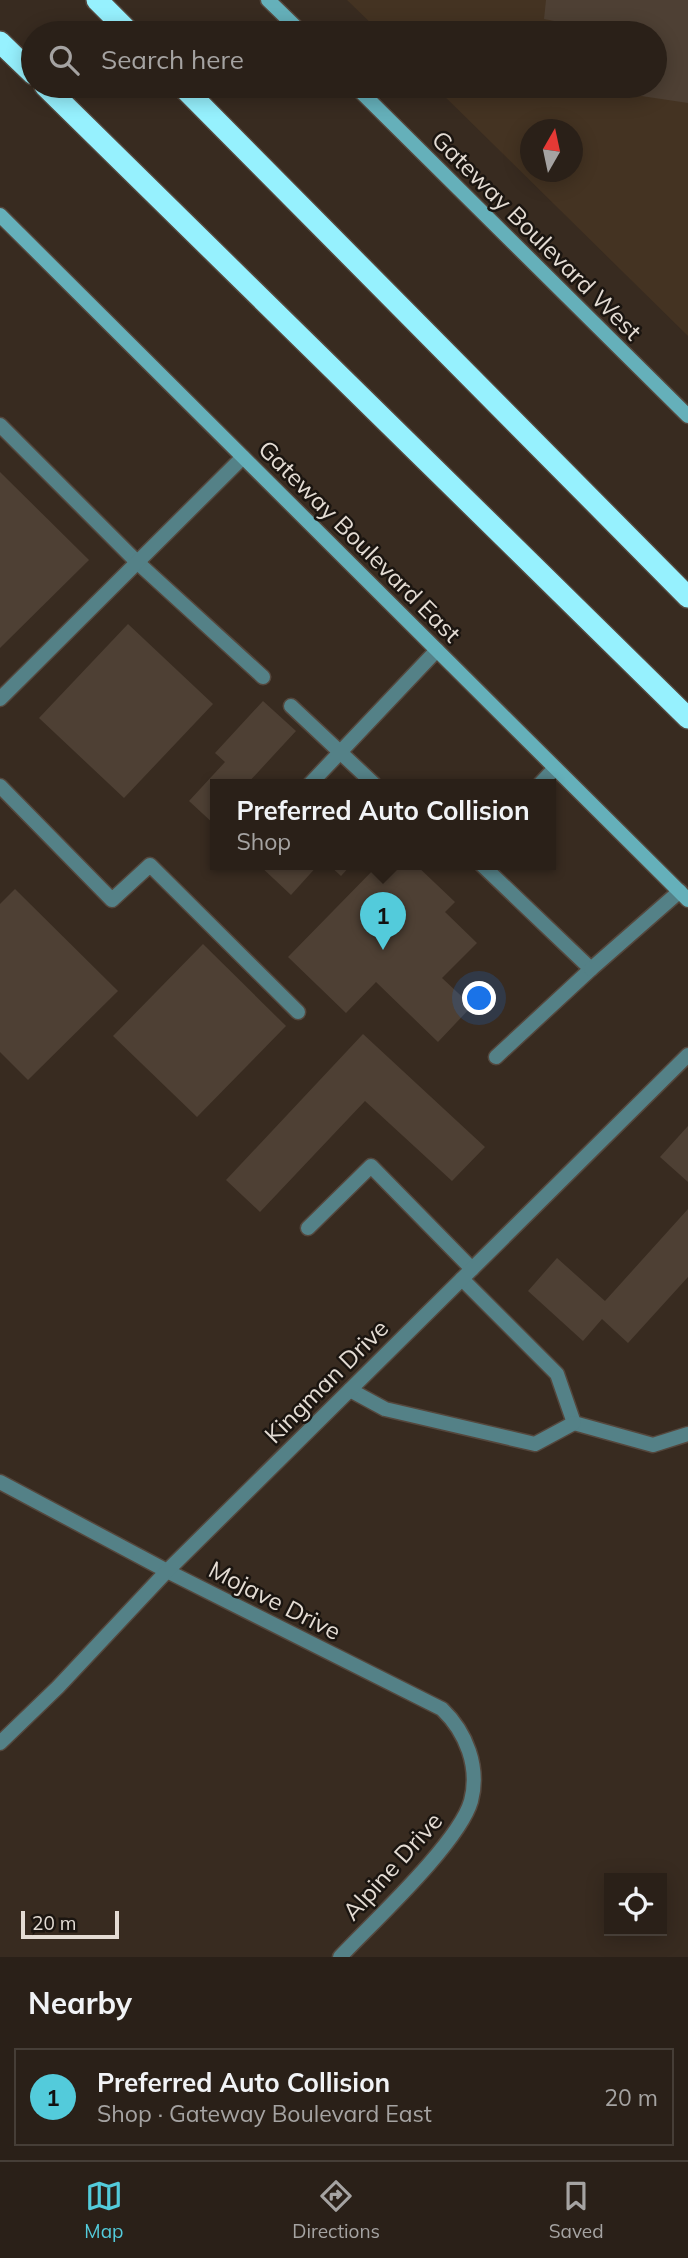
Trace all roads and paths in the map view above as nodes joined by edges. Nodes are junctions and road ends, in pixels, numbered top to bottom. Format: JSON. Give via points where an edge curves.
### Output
{"nodes":[{"id":1,"x":97,"y":0,"type":"edge"},
{"id":2,"x":268,"y":0,"type":"edge"},
{"id":3,"x":118,"y":21,"type":"edge"},
{"id":4,"x":290,"y":21,"type":"edge"},
{"id":5,"x":0,"y":42,"type":"edge"},
{"id":6,"x":21,"y":62,"type":"edge"},
{"id":7,"x":57,"y":98,"type":"edge"},
{"id":8,"x":194,"y":98,"type":"edge"},
{"id":9,"x":367,"y":98,"type":"edge"},
{"id":10,"x":0,"y":215,"type":"edge"},
{"id":11,"x":688,"y":416,"type":"edge"},
{"id":12,"x":0,"y":425,"type":"edge"},
{"id":13,"x":243,"y":457,"type":"junction"},
{"id":14,"x":137,"y":562,"type":"junction"},
{"id":15,"x":688,"y":597,"type":"edge"},
{"id":16,"x":437,"y":650,"type":"junction"},
{"id":17,"x":263,"y":677,"type":"dead end"},
{"id":18,"x":0,"y":699,"type":"edge"},
{"id":19,"x":291,"y":706,"type":"dead end"},
{"id":20,"x":688,"y":718,"type":"edge"},
{"id":21,"x":341,"y":752,"type":"junction"},
{"id":22,"x":555,"y":768,"type":"junction"},
{"id":23,"x":315,"y":779,"type":"edge"},
{"id":24,"x":369,"y":779,"type":"edge"},
{"id":25,"x":545,"y":779,"type":"edge"},
{"id":26,"x":0,"y":786,"type":"edge"},
{"id":27,"x":487,"y":870,"type":"edge"},
{"id":28,"x":684,"y":896,"type":"edge"},
{"id":29,"x":591,"y":970,"type":"junction"},
{"id":30,"x":298,"y":1012,"type":"dead end"},
{"id":31,"x":688,"y":1055,"type":"edge"},
{"id":32,"x":496,"y":1057,"type":"dead end"},
{"id":33,"x":308,"y":1228,"type":"dead end"},
{"id":34,"x":467,"y":1274,"type":"junction"},
{"id":35,"x":350,"y":1390,"type":"junction"},
{"id":36,"x":574,"y":1423,"type":"junction"},
{"id":37,"x":688,"y":1434,"type":"edge"},
{"id":38,"x":0,"y":1482,"type":"edge"},
{"id":39,"x":167,"y":1571,"type":"junction"},
{"id":40,"x":0,"y":1743,"type":"edge"},
{"id":41,"x":471,"y":1801,"type":"joint"},
{"id":42,"x":340,"y":1957,"type":"edge"}],
"edges":[{"from":1,"to":3,"type":"highway"},
{"from":2,"to":4,"type":"main road"},
{"from":5,"to":6,"type":"highway"},
{"from":7,"to":20,"type":"highway"},
{"from":8,"to":15,"type":"highway"},
{"from":9,"to":11,"type":"main road","name":"Gateway Boulevard West"},
{"from":10,"to":13,"type":"main road","name":"Gateway Boulevard East"},
{"from":12,"to":14,"type":"street"},
{"from":13,"to":14,"type":"street"},
{"from":13,"to":16,"type":"main road","name":"Gateway Boulevard East"},
{"from":14,"to":17,"type":"street"},
{"from":14,"to":18,"type":"street"},
{"from":16,"to":21,"type":"street"},
{"from":16,"to":22,"type":"main road","name":"Gateway Boulevard East"},
{"from":19,"to":21,"type":"street"},
{"from":21,"to":23,"type":"street"},
{"from":21,"to":24,"type":"street"},
{"from":22,"to":25,"type":"street"},
{"from":22,"to":28,"type":"main road","name":"Gateway Boulevard East"},
{"from":26,"to":30,"type":"street","via":[[112,900],[150,865]]},
{"from":27,"to":29,"type":"street"},
{"from":28,"to":29,"type":"street"},
{"from":29,"to":32,"type":"street"},
{"from":31,"to":34,"type":"street","name":"Kingman Drive"},
{"from":33,"to":34,"type":"street","via":[[372,1166]]},
{"from":34,"to":35,"type":"street","name":"Kingman Drive"},
{"from":34,"to":36,"type":"street","via":[[557,1374]]},
{"from":35,"to":36,"type":"street","via":[[385,1409],[535,1444]]},
{"from":35,"to":39,"type":"street","name":"Kingman Drive"},
{"from":36,"to":37,"type":"street","via":[[653,1445]]},
{"from":38,"to":39,"type":"street","name":"Mojave Drive"},
{"from":39,"to":40,"type":"street","name":"Kingman Drive"},
{"from":39,"to":41,"type":"street","name":"Mojave Drive","via":[[442,1709],[458,1724],[468,1743]]},
{"from":41,"to":42,"type":"street","name":"Alpine Drive","via":[[456,1832]]}]}
